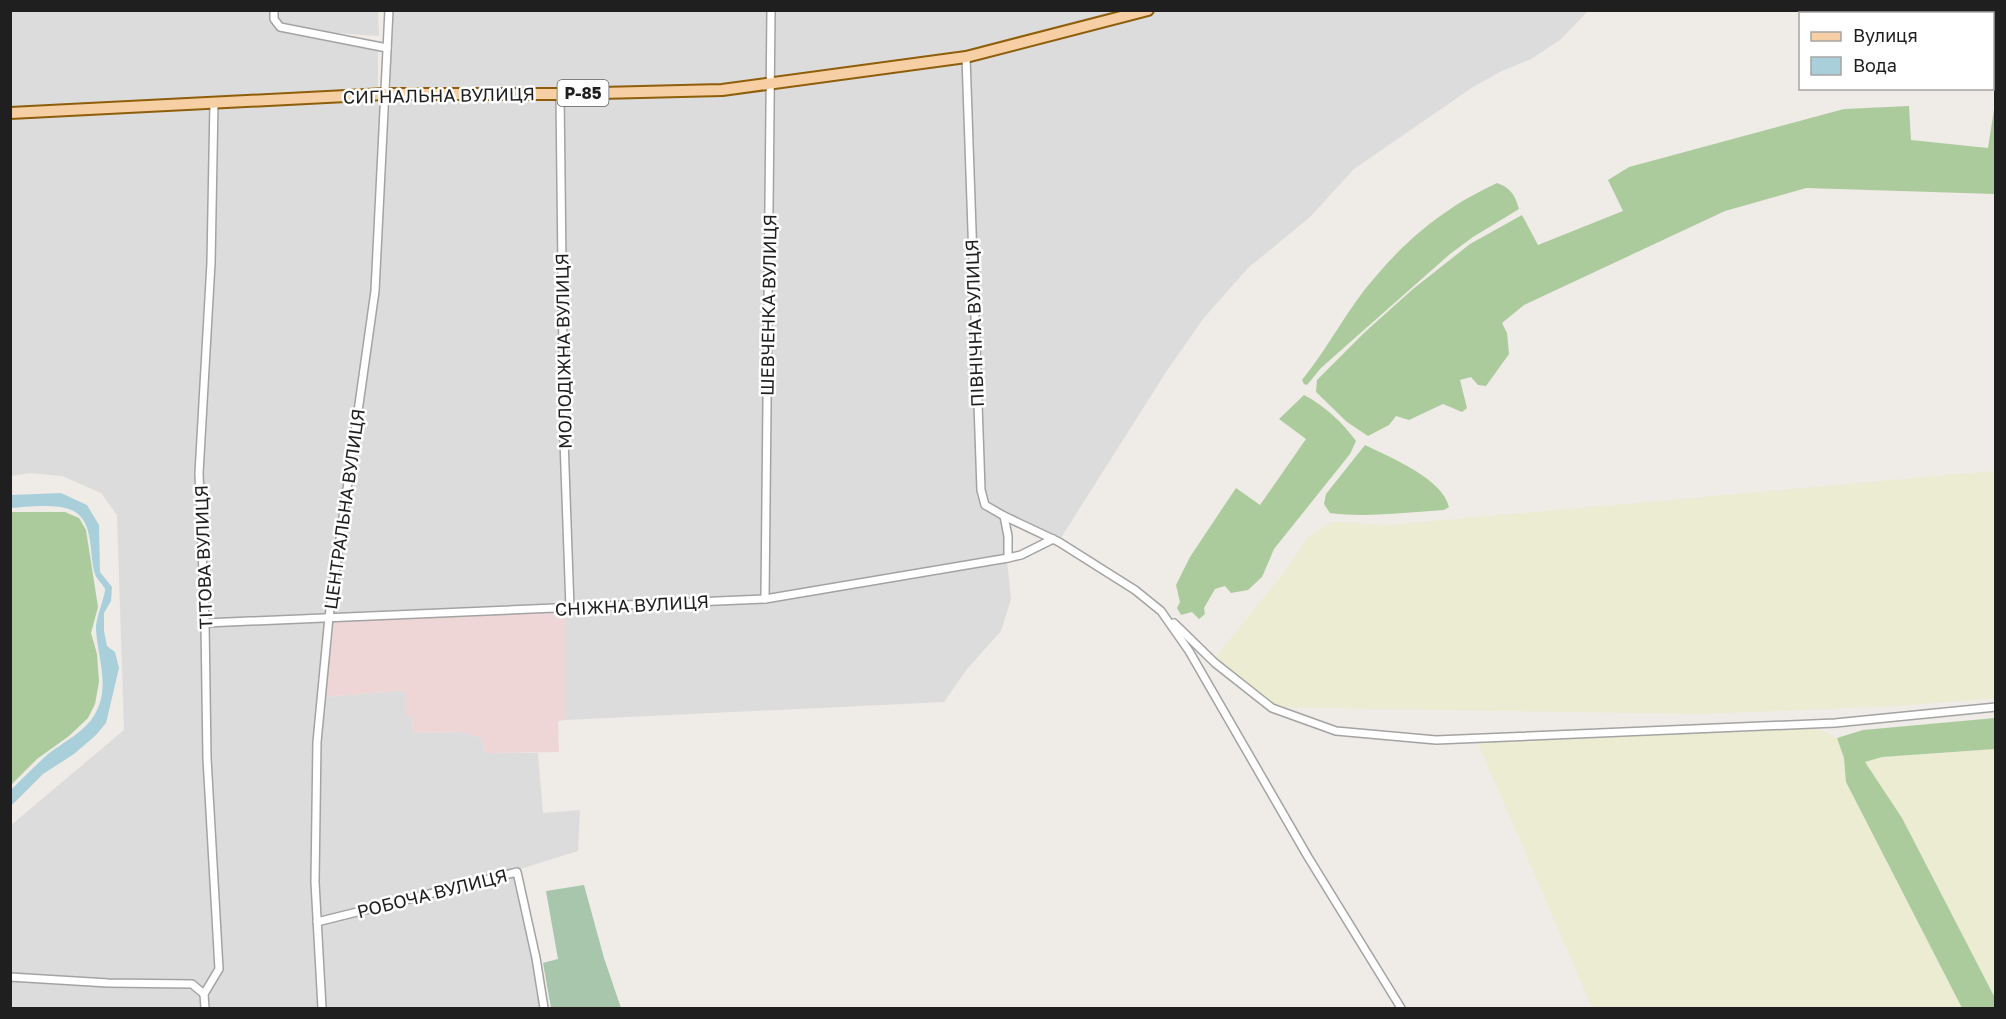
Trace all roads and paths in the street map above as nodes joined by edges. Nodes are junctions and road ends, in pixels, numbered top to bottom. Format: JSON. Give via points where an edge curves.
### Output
{"nodes":[{"id":1,"x":274,"y":10,"type":"edge"},
{"id":2,"x":389,"y":10,"type":"edge"},
{"id":3,"x":771,"y":10,"type":"edge"},
{"id":4,"x":1148,"y":10,"type":"edge"},
{"id":5,"x":387,"y":48,"type":"junction"},
{"id":6,"x":966,"y":57,"type":"junction"},
{"id":7,"x":770,"y":85,"type":"junction"},
{"id":8,"x":385,"y":94,"type":"junction"},
{"id":9,"x":560,"y":94,"type":"junction"},
{"id":10,"x":214,"y":102,"type":"junction"},
{"id":11,"x":10,"y":113,"type":"edge"},
{"id":12,"x":1004,"y":516,"type":"junction"},
{"id":13,"x":1056,"y":541,"type":"junction"},
{"id":14,"x":1008,"y":558,"type":"junction"},
{"id":15,"x":765,"y":599,"type":"junction"},
{"id":16,"x":570,"y":608,"type":"junction"},
{"id":17,"x":1161,"y":611,"type":"junction"},
{"id":18,"x":329,"y":617,"type":"junction"},
{"id":19,"x":205,"y":623,"type":"junction"},
{"id":20,"x":1995,"y":707,"type":"edge"},
{"id":21,"x":317,"y":921,"type":"junction"},
{"id":22,"x":10,"y":977,"type":"edge"},
{"id":23,"x":204,"y":994,"type":"junction"},
{"id":24,"x":205,"y":1008,"type":"edge"},
{"id":25,"x":322,"y":1008,"type":"edge"},
{"id":26,"x":544,"y":1008,"type":"edge"},
{"id":27,"x":1401,"y":1008,"type":"edge"}],
"edges":[{"from":1,"to":5,"type":"street","via":[[280,27]]},
{"from":2,"to":5,"type":"street","name":"ЦЕНТРАЛЬНА ВУЛИЦЯ"},
{"from":3,"to":7,"type":"street","name":"ШЕВЧЕНКА ВУЛИЦЯ"},
{"from":4,"to":6,"type":"main road","name":"СИГНАЛЬНА ВУЛИЦЯ","number":"Р-85"},
{"from":5,"to":8,"type":"street","name":"ЦЕНТРАЛЬНА ВУЛИЦЯ"},
{"from":6,"to":7,"type":"main road","name":"СИГНАЛЬНА ВУЛИЦЯ","number":"Р-85"},
{"from":6,"to":12,"type":"street","name":"ПІВНІЧНА ВУЛИЦЯ","via":[[981,490],[985,505]]},
{"from":7,"to":9,"type":"main road","name":"СИГНАЛЬНА ВУЛИЦЯ","number":"Р-85"},
{"from":7,"to":15,"type":"street","name":"ШЕВЧЕНКА ВУЛИЦЯ"},
{"from":8,"to":9,"type":"main road","name":"СИГНАЛЬНА ВУЛИЦЯ","number":"Р-85"},
{"from":8,"to":10,"type":"main road","name":"СИГНАЛЬНА ВУЛИЦЯ","number":"Р-85"},
{"from":8,"to":18,"type":"street","name":"ЦЕНТРАЛЬНА ВУЛИЦЯ","via":[[375,291]]},
{"from":9,"to":16,"type":"street","name":"МОЛОДІЖНА ВУЛИЦЯ"},
{"from":10,"to":11,"type":"main road","name":"СИГНАЛЬНА ВУЛИЦЯ","number":"Р-85"},
{"from":10,"to":19,"type":"street","name":"ТІТОВА ВУЛИЦЯ","via":[[212,262],[200,472]]},
{"from":12,"to":13,"type":"street","name":"ПІВНІЧНА ВУЛИЦЯ"},
{"from":12,"to":14,"type":"street"},
{"from":13,"to":14,"type":"street","name":"СНІЖНА ВУЛИЦЯ"},
{"from":13,"to":17,"type":"street","name":"ПІВНІЧНА ВУЛИЦЯ","via":[[1135,590]]},
{"from":14,"to":15,"type":"street","name":"СНІЖНА ВУЛИЦЯ"},
{"from":15,"to":16,"type":"street","name":"СНІЖНА ВУЛИЦЯ"},
{"from":16,"to":18,"type":"street","name":"СНІЖНА ВУЛИЦЯ"},
{"from":17,"to":20,"type":"street","via":[[1215,663],[1272,708],[1336,731],[1436,740],[1834,723]]},
{"from":17,"to":27,"type":"street","via":[[1189,651]]},
{"from":18,"to":19,"type":"street","name":"СНІЖНА ВУЛИЦЯ"},
{"from":18,"to":21,"type":"street","name":"ЦЕНТРАЛЬНА ВУЛИЦЯ","via":[[317,742]]},
{"from":19,"to":23,"type":"street","name":"ТІТОВА ВУЛИЦЯ","via":[[207,758],[219,969]]},
{"from":21,"to":25,"type":"street","name":"ЦЕНТРАЛЬНА ВУЛИЦЯ"},
{"from":21,"to":26,"type":"street","name":"РОБОЧА ВУЛИЦЯ","via":[[517,872]]},
{"from":22,"to":23,"type":"street","via":[[192,984]]},
{"from":23,"to":24,"type":"street"}]}
